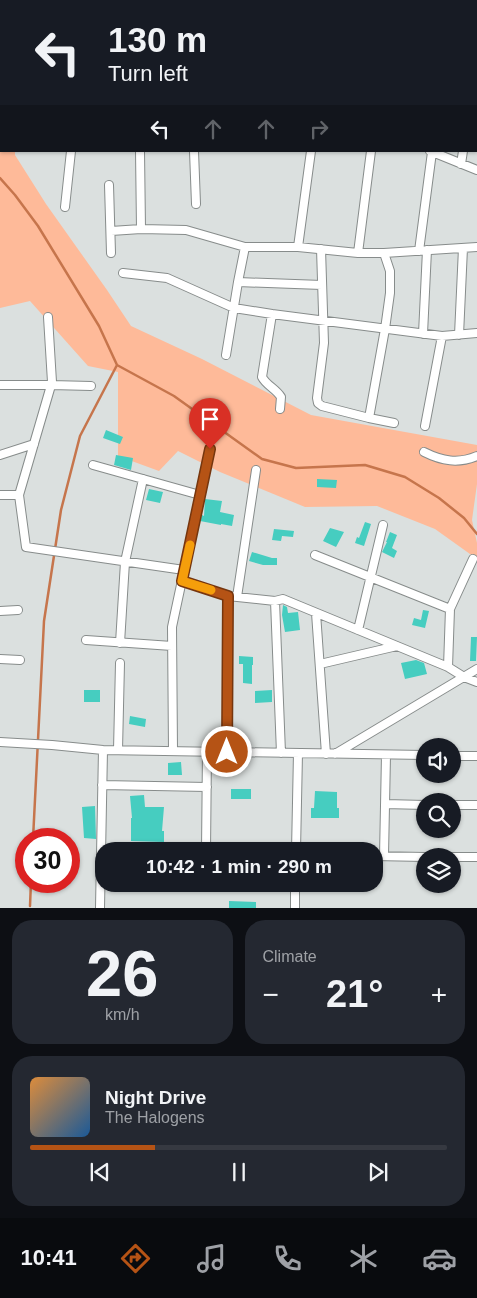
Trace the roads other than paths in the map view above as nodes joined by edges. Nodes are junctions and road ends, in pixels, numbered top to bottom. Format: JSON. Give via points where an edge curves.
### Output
{"nodes":[{"id":1,"x":71,"y":152,"type":"edge"},
{"id":2,"x":140,"y":152,"type":"edge"},
{"id":3,"x":194,"y":152,"type":"edge"},
{"id":4,"x":311,"y":152,"type":"edge"},
{"id":5,"x":371,"y":152,"type":"edge"},
{"id":6,"x":431,"y":152,"type":"edge"},
{"id":7,"x":463,"y":152,"type":"edge"},
{"id":8,"x":461,"y":164,"type":"junction"},
{"id":9,"x":477,"y":170,"type":"edge"},
{"id":10,"x":109,"y":185,"type":"dead end"},
{"id":11,"x":196,"y":204,"type":"dead end"},
{"id":12,"x":65,"y":207,"type":"dead end"},
{"id":13,"x":141,"y":229,"type":"junction"},
{"id":14,"x":111,"y":231,"type":"junction"},
{"id":15,"x":245,"y":247,"type":"junction"},
{"id":16,"x":298,"y":247,"type":"junction"},
{"id":17,"x":477,"y":247,"type":"edge"},
{"id":18,"x":463,"y":248,"type":"junction"},
{"id":19,"x":321,"y":249,"type":"junction"},
{"id":20,"x":423,"y":250,"type":"junction"},
{"id":21,"x":111,"y":253,"type":"dead end"},
{"id":22,"x":358,"y":253,"type":"junction"},
{"id":23,"x":384,"y":253,"type":"junction"},
{"id":24,"x":123,"y":273,"type":"dead end"},
{"id":25,"x":238,"y":282,"type":"junction"},
{"id":26,"x":322,"y":284,"type":"junction"},
{"id":27,"x":234,"y":308,"type":"junction"},
{"id":28,"x":272,"y":314,"type":"junction"},
{"id":29,"x":48,"y":317,"type":"dead end"},
{"id":30,"x":323,"y":321,"type":"junction"},
{"id":31,"x":385,"y":329,"type":"junction"},
{"id":32,"x":477,"y":333,"type":"edge"},
{"id":33,"x":423,"y":334,"type":"junction"},
{"id":34,"x":460,"y":335,"type":"junction"},
{"id":35,"x":442,"y":336,"type":"junction"},
{"id":36,"x":226,"y":355,"type":"dead end"},
{"id":37,"x":0,"y":385,"type":"edge"},
{"id":38,"x":51,"y":385,"type":"junction"},
{"id":39,"x":91,"y":386,"type":"dead end"},
{"id":40,"x":280,"y":409,"type":"dead end"},
{"id":41,"x":369,"y":418,"type":"junction"},
{"id":42,"x":394,"y":423,"type":"dead end"},
{"id":43,"x":425,"y":426,"type":"dead end"},
{"id":44,"x":34,"y":444,"type":"junction"},
{"id":45,"x":210,"y":449,"type":"dead end"},
{"id":46,"x":424,"y":452,"type":"dead end"},
{"id":47,"x":0,"y":455,"type":"edge"},
{"id":48,"x":477,"y":456,"type":"edge"},
{"id":49,"x":93,"y":465,"type":"dead end"},
{"id":50,"x":256,"y":470,"type":"dead end"},
{"id":51,"x":143,"y":479,"type":"junction"},
{"id":52,"x":0,"y":495,"type":"edge"},
{"id":53,"x":19,"y":495,"type":"junction"},
{"id":54,"x":200,"y":495,"type":"junction"},
{"id":55,"x":383,"y":525,"type":"dead end"},
{"id":56,"x":315,"y":556,"type":"dead end"},
{"id":57,"x":473,"y":559,"type":"dead end"},
{"id":58,"x":126,"y":562,"type":"junction"},
{"id":59,"x":184,"y":570,"type":"junction"},
{"id":60,"x":370,"y":578,"type":"junction"},
{"id":61,"x":182,"y":581,"type":"junction"},
{"id":62,"x":232,"y":596,"type":"junction"},
{"id":63,"x":275,"y":601,"type":"junction"},
{"id":64,"x":450,"y":609,"type":"junction"},
{"id":65,"x":18,"y":610,"type":"dead end"},
{"id":66,"x":0,"y":611,"type":"edge"},
{"id":67,"x":316,"y":613,"type":"junction"},
{"id":68,"x":358,"y":630,"type":"junction"},
{"id":69,"x":86,"y":640,"type":"dead end"},
{"id":70,"x":120,"y":643,"type":"junction"},
{"id":71,"x":172,"y":646,"type":"junction"},
{"id":72,"x":397,"y":646,"type":"junction"},
{"id":73,"x":0,"y":659,"type":"edge"},
{"id":74,"x":20,"y":660,"type":"dead end"},
{"id":75,"x":120,"y":663,"type":"dead end"},
{"id":76,"x":320,"y":664,"type":"junction"},
{"id":77,"x":448,"y":667,"type":"junction"},
{"id":78,"x":477,"y":669,"type":"edge"},
{"id":79,"x":464,"y":677,"type":"junction"},
{"id":80,"x":477,"y":682,"type":"edge"},
{"id":81,"x":0,"y":742,"type":"edge"},
{"id":82,"x":103,"y":750,"type":"junction"},
{"id":83,"x":118,"y":750,"type":"junction"},
{"id":84,"x":174,"y":751,"type":"junction"},
{"id":85,"x":207,"y":751,"type":"junction"},
{"id":86,"x":227,"y":752,"type":"junction"},
{"id":87,"x":281,"y":753,"type":"junction"},
{"id":88,"x":298,"y":753,"type":"junction"},
{"id":89,"x":330,"y":754,"type":"junction"},
{"id":90,"x":386,"y":755,"type":"junction"},
{"id":91,"x":416,"y":756,"type":"edge"},
{"id":92,"x":461,"y":756,"type":"edge"},
{"id":93,"x":477,"y":756,"type":"edge"},
{"id":94,"x":102,"y":785,"type":"junction"},
{"id":95,"x":207,"y":787,"type":"junction"},
{"id":96,"x":385,"y":804,"type":"junction"},
{"id":97,"x":416,"y":805,"type":"edge"},
{"id":98,"x":461,"y":805,"type":"edge"},
{"id":99,"x":477,"y":805,"type":"edge"},
{"id":100,"x":101,"y":842,"type":"edge"},
{"id":101,"x":206,"y":842,"type":"edge"},
{"id":102,"x":296,"y":842,"type":"edge"},
{"id":103,"x":384,"y":856,"type":"joint"},
{"id":104,"x":416,"y":856,"type":"edge"},
{"id":105,"x":461,"y":857,"type":"edge"},
{"id":106,"x":477,"y":858,"type":"edge"},
{"id":107,"x":100,"y":892,"type":"edge"},
{"id":108,"x":295,"y":892,"type":"edge"},
{"id":109,"x":100,"y":908,"type":"edge"},
{"id":110,"x":295,"y":908,"type":"edge"}],
"edges":[{"from":1,"to":12,"type":"street"},
{"from":2,"to":13,"type":"street"},
{"from":3,"to":11,"type":"street"},
{"from":4,"to":16,"type":"street"},
{"from":5,"to":22,"type":"street"},
{"from":6,"to":8,"type":"street"},
{"from":6,"to":20,"type":"street"},
{"from":7,"to":8,"type":"street"},
{"from":8,"to":9,"type":"street"},
{"from":10,"to":14,"type":"street"},
{"from":13,"to":14,"type":"street"},
{"from":13,"to":15,"type":"street","via":[[186,230]]},
{"from":14,"to":21,"type":"street"},
{"from":15,"to":16,"type":"street"},
{"from":15,"to":25,"type":"street"},
{"from":16,"to":19,"type":"street"},
{"from":17,"to":18,"type":"street"},
{"from":18,"to":20,"type":"street"},
{"from":18,"to":34,"type":"street"},
{"from":19,"to":22,"type":"street"},
{"from":19,"to":26,"type":"street"},
{"from":20,"to":23,"type":"street"},
{"from":20,"to":33,"type":"street"},
{"from":22,"to":23,"type":"street"},
{"from":23,"to":31,"type":"street","via":[[390,271]]},
{"from":24,"to":27,"type":"street","via":[[168,278]]},
{"from":25,"to":26,"type":"street"},
{"from":25,"to":27,"type":"street"},
{"from":26,"to":30,"type":"street"},
{"from":27,"to":28,"type":"street"},
{"from":27,"to":36,"type":"street"},
{"from":28,"to":30,"type":"street"},
{"from":28,"to":40,"type":"street","via":[[262,377],[281,397]]},
{"from":29,"to":38,"type":"street"},
{"from":30,"to":31,"type":"street"},
{"from":30,"to":41,"type":"street","via":[[318,403]]},
{"from":31,"to":33,"type":"street"},
{"from":31,"to":41,"type":"street"},
{"from":32,"to":34,"type":"street"},
{"from":33,"to":35,"type":"street"},
{"from":34,"to":35,"type":"street"},
{"from":35,"to":43,"type":"street"},
{"from":37,"to":38,"type":"street"},
{"from":38,"to":39,"type":"street"},
{"from":38,"to":44,"type":"street"},
{"from":41,"to":42,"type":"street"},
{"from":44,"to":47,"type":"street"},
{"from":44,"to":53,"type":"street"},
{"from":45,"to":54,"type":"street"},
{"from":46,"to":48,"type":"street","via":[[450,460]]},
{"from":49,"to":51,"type":"street"},
{"from":50,"to":62,"type":"street"},
{"from":51,"to":54,"type":"street"},
{"from":51,"to":58,"type":"street"},
{"from":52,"to":53,"type":"street"},
{"from":53,"to":58,"type":"street","via":[[26,547]]},
{"from":54,"to":59,"type":"street"},
{"from":55,"to":60,"type":"street"},
{"from":56,"to":60,"type":"street"},
{"from":57,"to":64,"type":"street"},
{"from":58,"to":59,"type":"street"},
{"from":58,"to":70,"type":"street"},
{"from":59,"to":61,"type":"street"},
{"from":60,"to":64,"type":"street"},
{"from":60,"to":68,"type":"street"},
{"from":61,"to":62,"type":"street"},
{"from":61,"to":71,"type":"street","via":[[172,627]]},
{"from":62,"to":63,"type":"street"},
{"from":62,"to":86,"type":"street"},
{"from":63,"to":67,"type":"street","via":[[283,599]]},
{"from":63,"to":87,"type":"street"},
{"from":64,"to":77,"type":"street"},
{"from":65,"to":66,"type":"street"},
{"from":67,"to":68,"type":"street"},
{"from":67,"to":76,"type":"street"},
{"from":68,"to":72,"type":"street"},
{"from":69,"to":70,"type":"street"},
{"from":70,"to":71,"type":"street"},
{"from":71,"to":84,"type":"street"},
{"from":72,"to":76,"type":"street"},
{"from":72,"to":77,"type":"street"},
{"from":73,"to":74,"type":"street"},
{"from":75,"to":83,"type":"street"},
{"from":76,"to":89,"type":"street"},
{"from":77,"to":79,"type":"street"},
{"from":78,"to":79,"type":"street"},
{"from":79,"to":80,"type":"street"},
{"from":79,"to":89,"type":"street"},
{"from":81,"to":82,"type":"street"},
{"from":82,"to":83,"type":"street"},
{"from":82,"to":94,"type":"street"},
{"from":83,"to":84,"type":"street"},
{"from":84,"to":85,"type":"street"},
{"from":85,"to":86,"type":"street"},
{"from":85,"to":95,"type":"street"},
{"from":86,"to":87,"type":"street"},
{"from":87,"to":88,"type":"street"},
{"from":88,"to":89,"type":"street"},
{"from":88,"to":102,"type":"street"},
{"from":89,"to":90,"type":"street"},
{"from":90,"to":91,"type":"street"},
{"from":90,"to":96,"type":"street"},
{"from":92,"to":93,"type":"street"},
{"from":94,"to":95,"type":"street"},
{"from":94,"to":100,"type":"street"},
{"from":95,"to":101,"type":"street"},
{"from":96,"to":97,"type":"street"},
{"from":96,"to":103,"type":"street"},
{"from":98,"to":99,"type":"street"},
{"from":103,"to":104,"type":"street"},
{"from":105,"to":106,"type":"street"},
{"from":107,"to":109,"type":"street"},
{"from":108,"to":110,"type":"street"}]}
